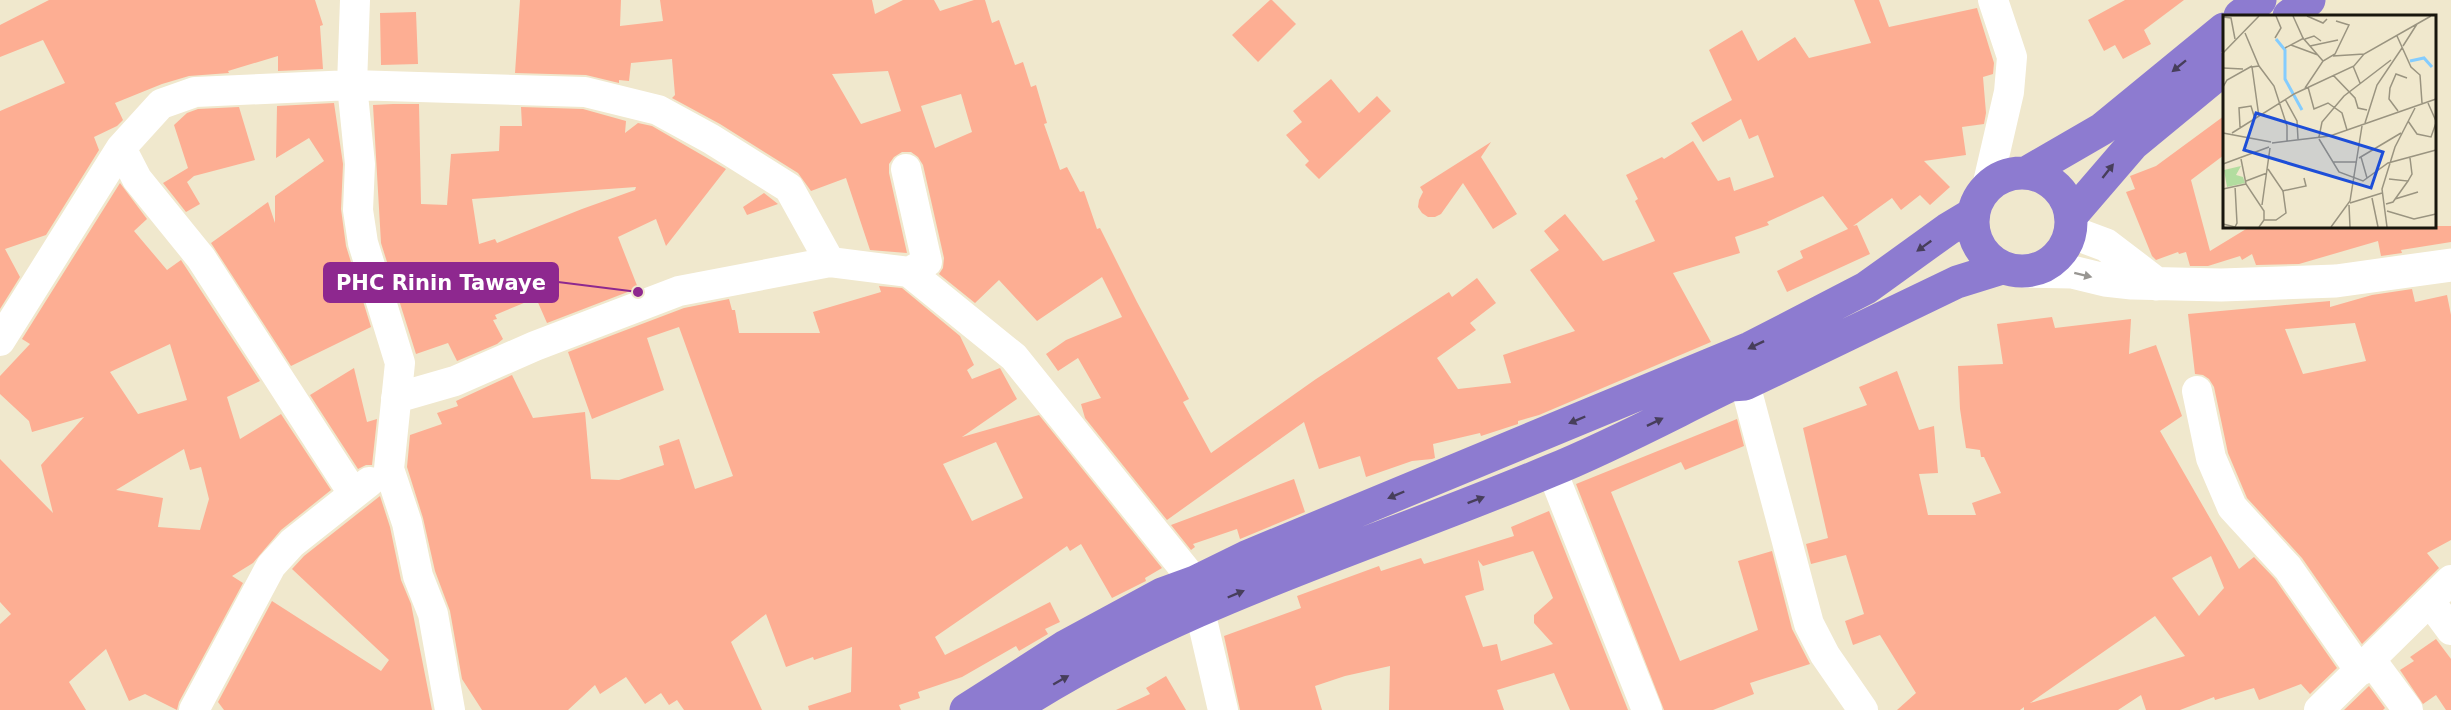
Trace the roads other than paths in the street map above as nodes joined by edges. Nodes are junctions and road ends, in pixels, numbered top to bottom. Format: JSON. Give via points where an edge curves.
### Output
{"nodes":[{"id":1,"x":355,"y":0,"type":"edge"},
{"id":2,"x":1993,"y":0,"type":"edge"},
{"id":3,"x":2260,"y":0,"type":"edge"},
{"id":4,"x":2309,"y":0,"type":"edge"},
{"id":5,"x":2241,"y":15,"type":"edge"},
{"id":6,"x":2290,"y":15,"type":"edge"},
{"id":7,"x":2223,"y":30,"type":"edge"},
{"id":8,"x":2223,"y":70,"type":"edge"},
{"id":9,"x":352,"y":85,"type":"junction"},
{"id":10,"x":121,"y":148,"type":"junction"},
{"id":11,"x":906,"y":169,"type":"dead end"},
{"id":12,"x":2000,"y":187,"type":"junction"},
{"id":13,"x":2071,"y":224,"type":"junction"},
{"id":14,"x":830,"y":262,"type":"junction"},
{"id":15,"x":2451,"y":265,"type":"edge"},
{"id":16,"x":2014,"y":269,"type":"junction"},
{"id":17,"x":909,"y":272,"type":"junction"},
{"id":18,"x":2157,"y":284,"type":"junction"},
{"id":19,"x":0,"y":341,"type":"edge"},
{"id":20,"x":1745,"y":384,"type":"junction"},
{"id":21,"x":2197,"y":391,"type":"dead end"},
{"id":22,"x":396,"y":398,"type":"junction"},
{"id":23,"x":389,"y":469,"type":"junction"},
{"id":24,"x":1552,"y":471,"type":"junction"},
{"id":25,"x":353,"y":493,"type":"junction"},
{"id":26,"x":2451,"y":580,"type":"edge"},
{"id":27,"x":1198,"y":596,"type":"junction"},
{"id":28,"x":2431,"y":603,"type":"junction"},
{"id":29,"x":2451,"y":630,"type":"edge"},
{"id":30,"x":2365,"y":665,"type":"junction"},
{"id":31,"x":194,"y":710,"type":"edge"},
{"id":32,"x":450,"y":710,"type":"edge"},
{"id":33,"x":966,"y":710,"type":"edge"},
{"id":34,"x":1011,"y":710,"type":"edge"},
{"id":35,"x":1223,"y":710,"type":"edge"},
{"id":36,"x":1647,"y":710,"type":"edge"},
{"id":37,"x":1863,"y":710,"type":"edge"},
{"id":38,"x":2319,"y":710,"type":"edge"},
{"id":39,"x":2408,"y":710,"type":"edge"}],
"edges":[{"from":1,"to":9,"type":"street"},
{"from":2,"to":12,"type":"street","via":[[2012,57]]},
{"from":3,"to":5,"type":"highway"},
{"from":4,"to":6,"type":"highway"},
{"from":7,"to":12,"type":"highway","one_way":true,"via":[[2102,129]]},
{"from":13,"to":8,"type":"highway","one_way":true,"via":[[2133,144]]},
{"from":9,"to":10,"type":"street","via":[[195,92],[161,104]]},
{"from":9,"to":14,"type":"street","via":[[585,92],[658,110],[789,188]]},
{"from":9,"to":22,"type":"street","via":[[360,164],[358,210],[363,243],[400,363]]},
{"from":10,"to":19,"type":"street"},
{"from":10,"to":25,"type":"street","via":[[137,179],[201,258]]},
{"from":11,"to":17,"type":"street","via":[[927,262]]},
{"from":12,"to":13,"type":"highway","via":[[2043,177],[2067,199]]},
{"from":12,"to":16,"type":"highway","via":[[1973,231],[1978,246],[1989,259]]},
{"from":12,"to":27,"type":"highway","one_way":true,"via":[[1866,288],[1750,348],[1246,557]]},
{"from":13,"to":16,"type":"highway","via":[[2064,247],[2054,260],[2040,268]]},
{"from":13,"to":18,"type":"street"},
{"from":14,"to":17,"type":"street"},
{"from":14,"to":22,"type":"street","via":[[679,291],[455,381]]},
{"from":15,"to":18,"type":"street","via":[[2336,281]]},
{"from":16,"to":18,"type":"street","one_way":true,"via":[[2072,272],[2105,280]]},
{"from":16,"to":20,"type":"highway","via":[[1957,282]]},
{"from":17,"to":27,"type":"street","via":[[1014,357]]},
{"from":24,"to":20,"type":"highway","one_way":true,"via":[[1731,385]]},
{"from":20,"to":37,"type":"street","via":[[1809,624]]},
{"from":21,"to":30,"type":"street","via":[[2211,458],[2232,507],[2288,568]]},
{"from":22,"to":23,"type":"street"},
{"from":23,"to":25,"type":"street"},
{"from":23,"to":32,"type":"street","via":[[418,576],[433,614]]},
{"from":27,"to":24,"type":"highway","one_way":true,"via":[[1237,593]]},
{"from":24,"to":36,"type":"street"},
{"from":25,"to":31,"type":"street","via":[[292,543],[271,566]]},
{"from":26,"to":28,"type":"street"},
{"from":27,"to":33,"type":"highway","via":[[1162,594],[1066,646]]},
{"from":34,"to":27,"type":"highway","one_way":true},
{"from":27,"to":35,"type":"street"},
{"from":28,"to":29,"type":"street"},
{"from":28,"to":30,"type":"street"},
{"from":30,"to":38,"type":"street"},
{"from":30,"to":39,"type":"street"}]}
